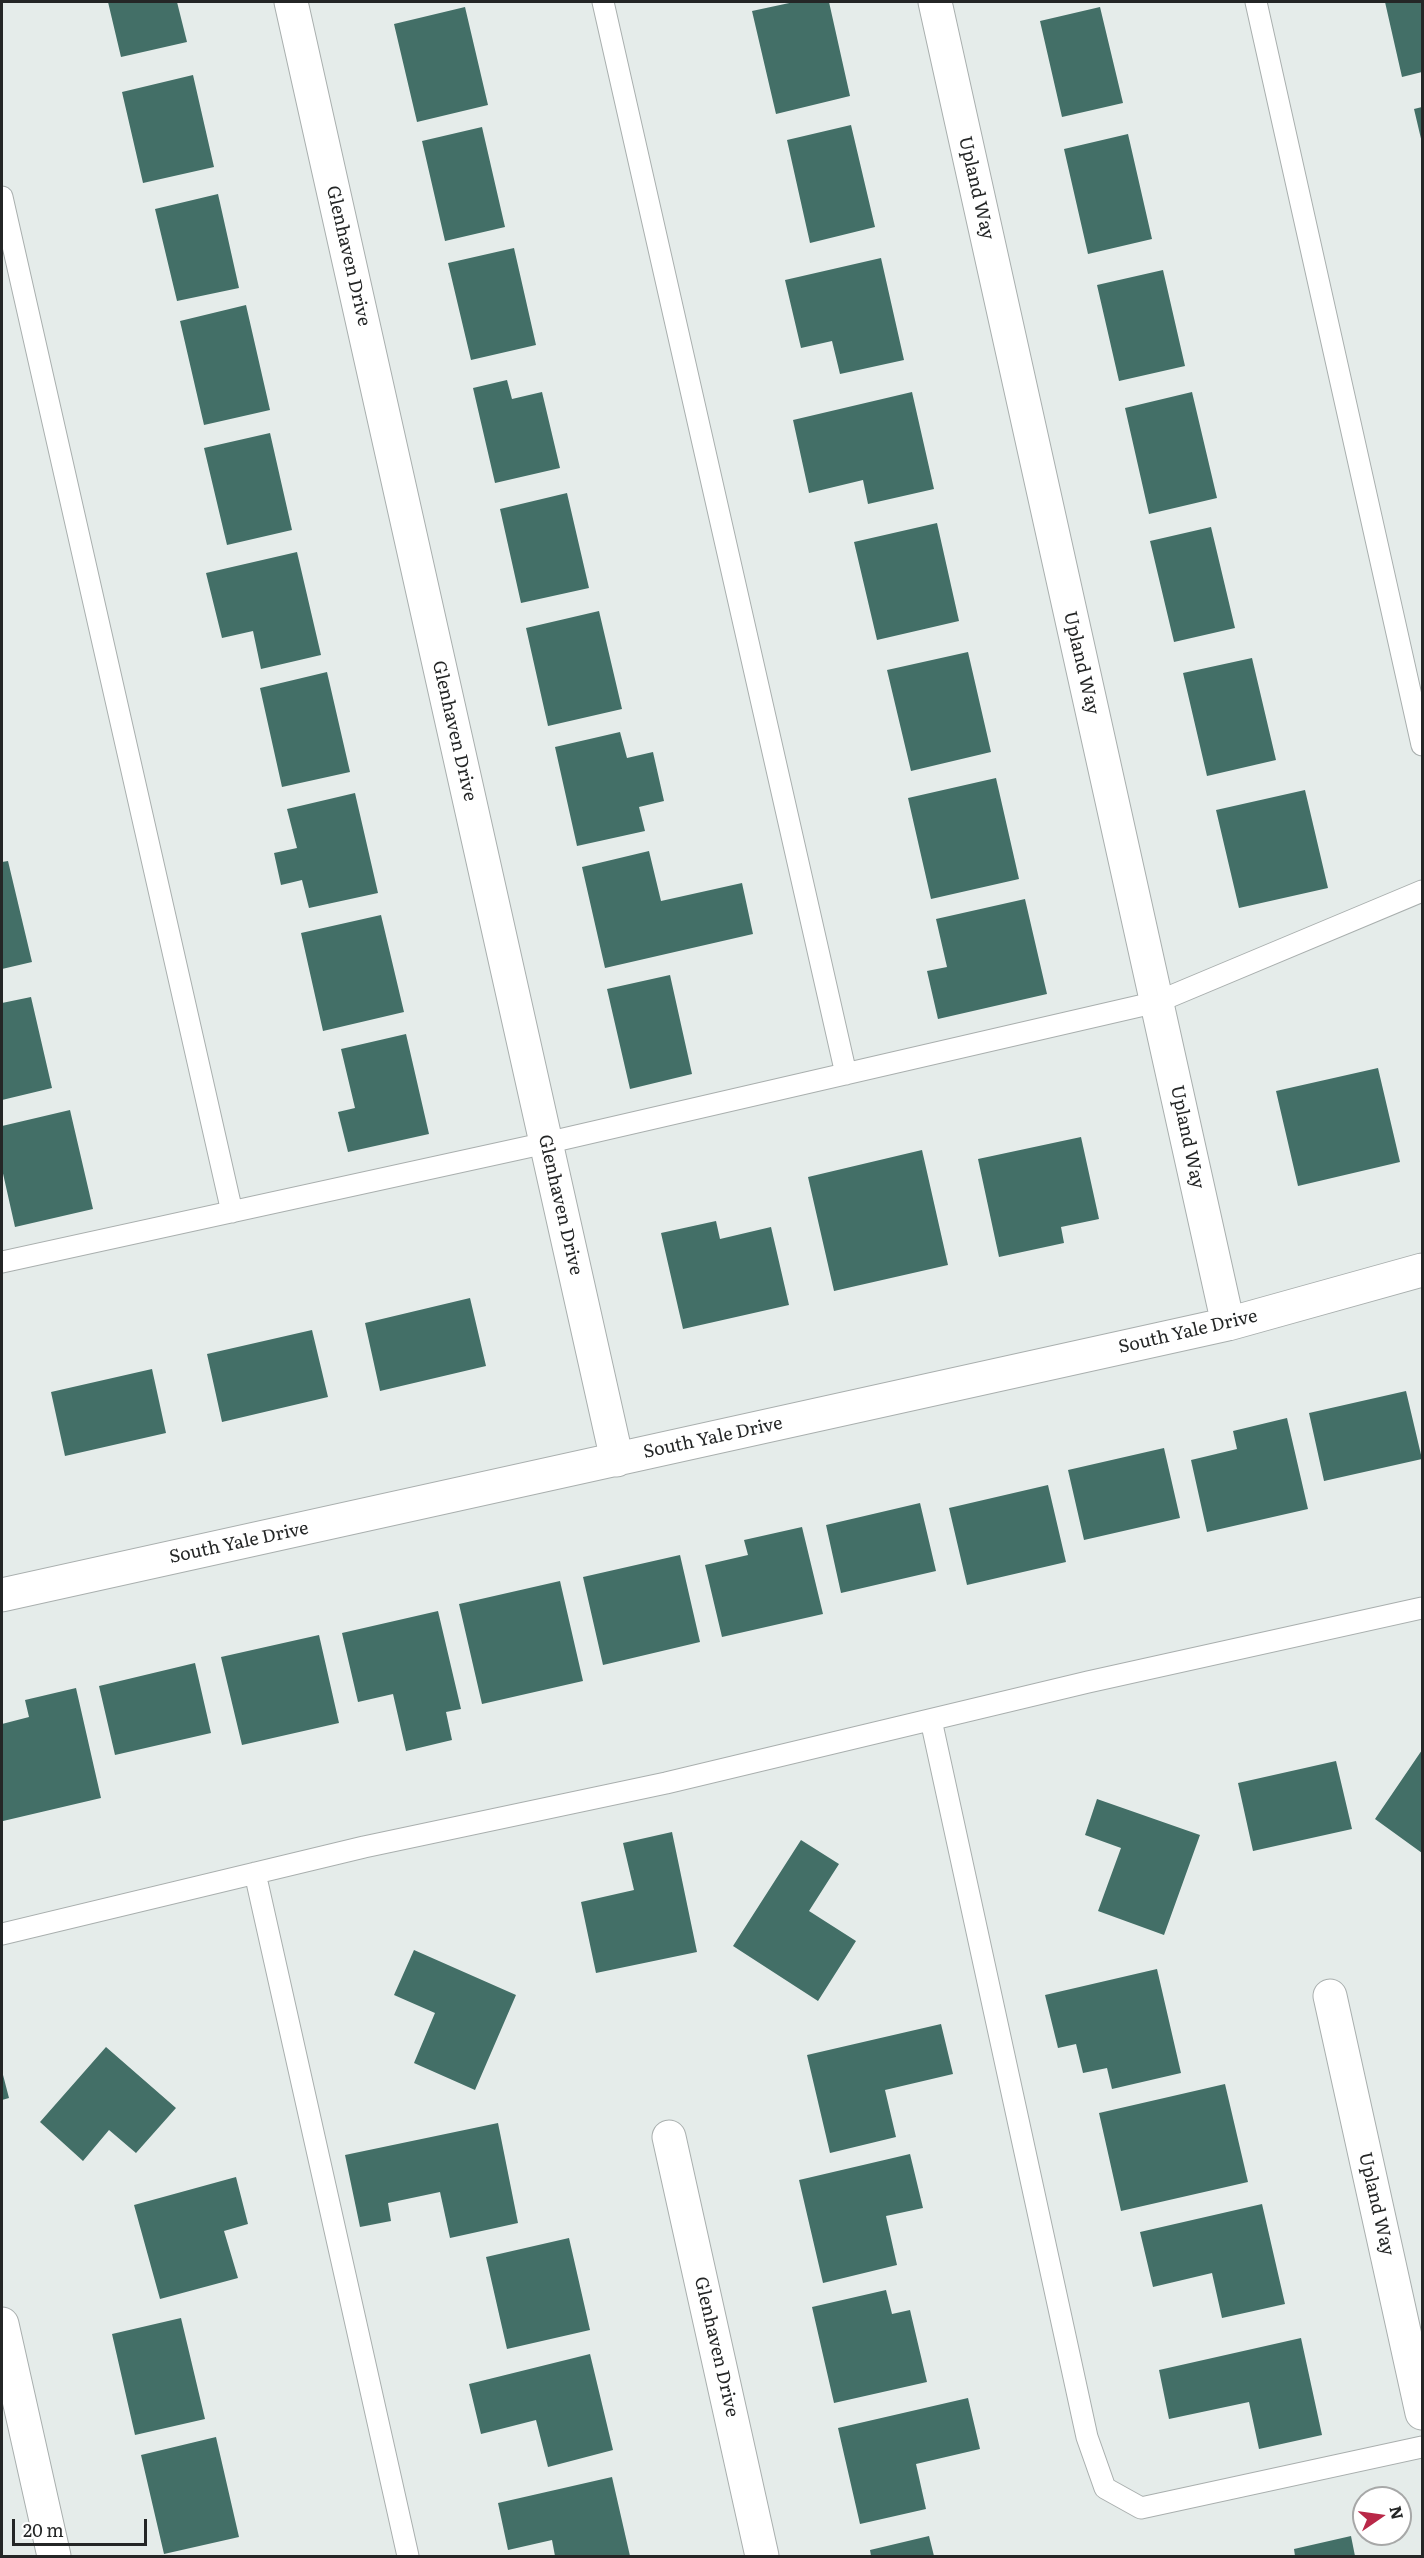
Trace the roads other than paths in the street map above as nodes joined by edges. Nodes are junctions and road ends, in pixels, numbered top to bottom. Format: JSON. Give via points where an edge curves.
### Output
{"nodes":[{"id":1,"x":291,"y":2,"type":"edge"},
{"id":2,"x":603,"y":2,"type":"edge"},
{"id":3,"x":935,"y":2,"type":"edge"},
{"id":4,"x":1256,"y":2,"type":"edge"},
{"id":5,"x":2,"y":197,"type":"edge"},
{"id":6,"x":1422,"y":745,"type":"edge"},
{"id":7,"x":1422,"y":891,"type":"edge"},
{"id":8,"x":1157,"y":1002,"type":"junction"},
{"id":9,"x":846,"y":1074,"type":"junction"},
{"id":10,"x":546,"y":1143,"type":"junction"},
{"id":11,"x":232,"y":1212,"type":"junction"},
{"id":12,"x":2,"y":1262,"type":"edge"},
{"id":13,"x":1422,"y":1270,"type":"edge"},
{"id":14,"x":1228,"y":1324,"type":"junction"},
{"id":15,"x":616,"y":1460,"type":"junction"},
{"id":16,"x":2,"y":1595,"type":"edge"},
{"id":17,"x":1422,"y":1608,"type":"edge"},
{"id":18,"x":931,"y":1720,"type":"junction"},
{"id":19,"x":255,"y":1873,"type":"junction"},
{"id":20,"x":2,"y":1934,"type":"edge"},
{"id":21,"x":1330,"y":1996,"type":"dead end"},
{"id":22,"x":669,"y":2136,"type":"dead end"},
{"id":23,"x":2,"y":2324,"type":"edge"},
{"id":24,"x":1422,"y":2413,"type":"edge"},
{"id":25,"x":1422,"y":2447,"type":"edge"},
{"id":26,"x":54,"y":2556,"type":"edge"},
{"id":27,"x":408,"y":2556,"type":"edge"},
{"id":28,"x":762,"y":2556,"type":"edge"}],
"edges":[{"from":1,"to":10,"type":"street","name":"Glenhaven Drive"},
{"from":2,"to":9,"type":"lane"},
{"from":3,"to":8,"type":"street","name":"Upland Way"},
{"from":4,"to":6,"type":"lane"},
{"from":5,"to":11,"type":"lane"},
{"from":7,"to":8,"type":"lane"},
{"from":8,"to":9,"type":"lane"},
{"from":8,"to":14,"type":"street","name":"Upland Way"},
{"from":9,"to":10,"type":"lane"},
{"from":10,"to":11,"type":"lane"},
{"from":10,"to":15,"type":"street","name":"Glenhaven Drive"},
{"from":11,"to":12,"type":"lane"},
{"from":13,"to":14,"type":"street","name":"South Yale Drive"},
{"from":14,"to":15,"type":"street","name":"South Yale Drive"},
{"from":15,"to":16,"type":"street","name":"South Yale Drive"},
{"from":17,"to":18,"type":"lane"},
{"from":18,"to":19,"type":"lane"},
{"from":18,"to":25,"type":"lane","via":[[1086,2437],[1105,2488],[1142,2508]]},
{"from":19,"to":20,"type":"lane"},
{"from":19,"to":27,"type":"lane"},
{"from":21,"to":24,"type":"street","name":"Upland Way"},
{"from":22,"to":28,"type":"street","name":"Glenhaven Drive"},
{"from":23,"to":26,"type":"street"}]}
